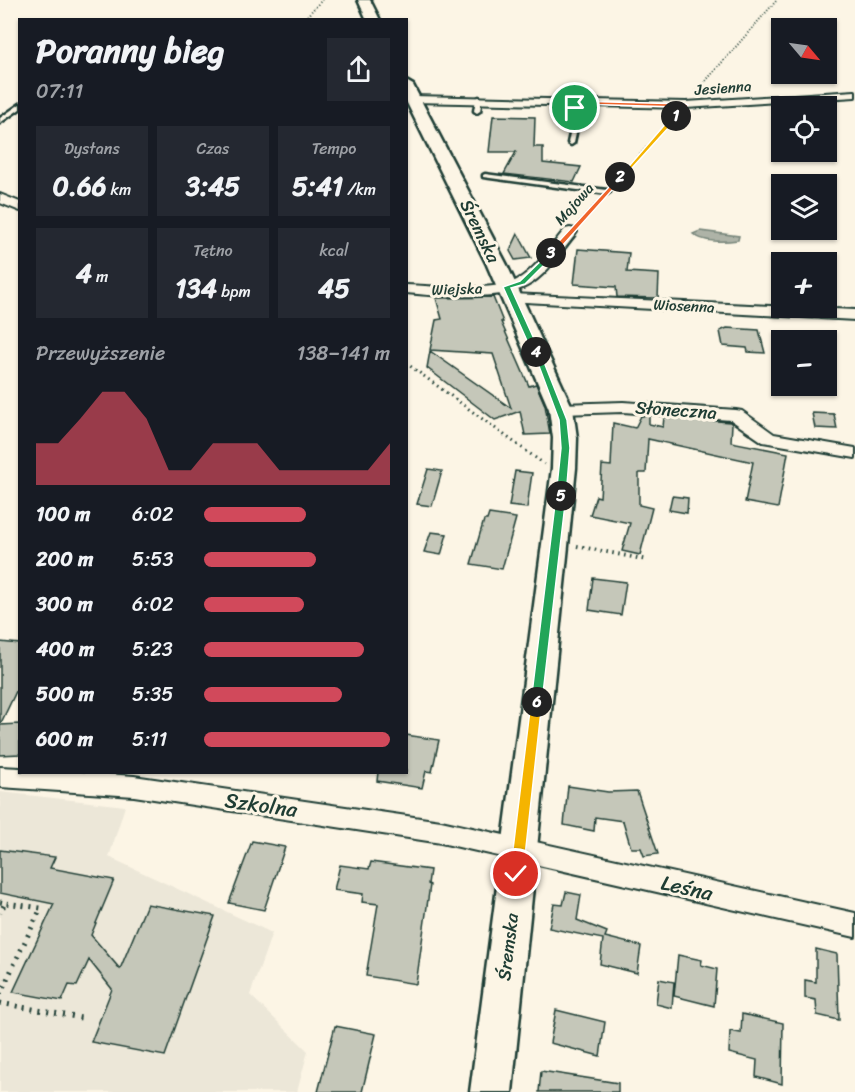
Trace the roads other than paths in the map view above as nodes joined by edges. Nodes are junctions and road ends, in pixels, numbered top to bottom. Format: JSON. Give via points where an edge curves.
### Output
{"nodes":[{"id":1,"x":364,"y":0,"type":"edge"},
{"id":2,"x":373,"y":18,"type":"edge"},
{"id":3,"x":410,"y":92,"type":"edge"},
{"id":4,"x":855,"y":94,"type":"edge"},
{"id":5,"x":573,"y":102,"type":"junction"},
{"id":6,"x":18,"y":108,"type":"edge"},
{"id":7,"x":0,"y":121,"type":"edge"},
{"id":8,"x":571,"y":143,"type":"dead end"},
{"id":9,"x":485,"y":176,"type":"dead end"},
{"id":10,"x":607,"y":192,"type":"road end"},
{"id":11,"x":0,"y":198,"type":"edge"},
{"id":12,"x":18,"y":206,"type":"edge"},
{"id":13,"x":570,"y":232,"type":"road end"},
{"id":14,"x":408,"y":289,"type":"edge"},
{"id":15,"x":510,"y":292,"type":"junction"},
{"id":16,"x":855,"y":315,"type":"edge"},
{"id":17,"x":561,"y":409,"type":"junction"},
{"id":18,"x":855,"y":453,"type":"edge"},
{"id":19,"x":0,"y":777,"type":"edge"},
{"id":20,"x":520,"y":849,"type":"junction"},
{"id":21,"x":855,"y":925,"type":"edge"},
{"id":22,"x":491,"y":1092,"type":"edge"}],
"edges":[{"from":1,"to":2,"type":"main road"},
{"from":3,"to":5,"type":"street","name":"Jesienna","via":[[478,105]]},
{"from":3,"to":15,"type":"main road","name":"Śremska"},
{"from":4,"to":5,"type":"street","name":"Jesienna","via":[[686,105]]},
{"from":5,"to":8,"type":"lane","via":[[575,124]]},
{"from":6,"to":7,"type":"lane"},
{"from":9,"to":10,"type":"lane"},
{"from":11,"to":12,"type":"street"},
{"from":13,"to":15,"type":"street","name":"Majowa"},
{"from":14,"to":15,"type":"street","name":"Wiejska"},
{"from":15,"to":16,"type":"street","name":"Wiosenna"},
{"from":15,"to":17,"type":"main road","name":"Śremska"},
{"from":17,"to":18,"type":"street","name":"Słoneczna","via":[[623,407],[736,415],[769,438]]},
{"from":17,"to":20,"type":"main road","name":"Śremska","via":[[564,468]]},
{"from":19,"to":20,"type":"street","name":"Szkolna","via":[[134,786],[414,827]]},
{"from":20,"to":21,"type":"street","name":"Leśna"},
{"from":20,"to":22,"type":"main road","name":"Śremska"}]}
